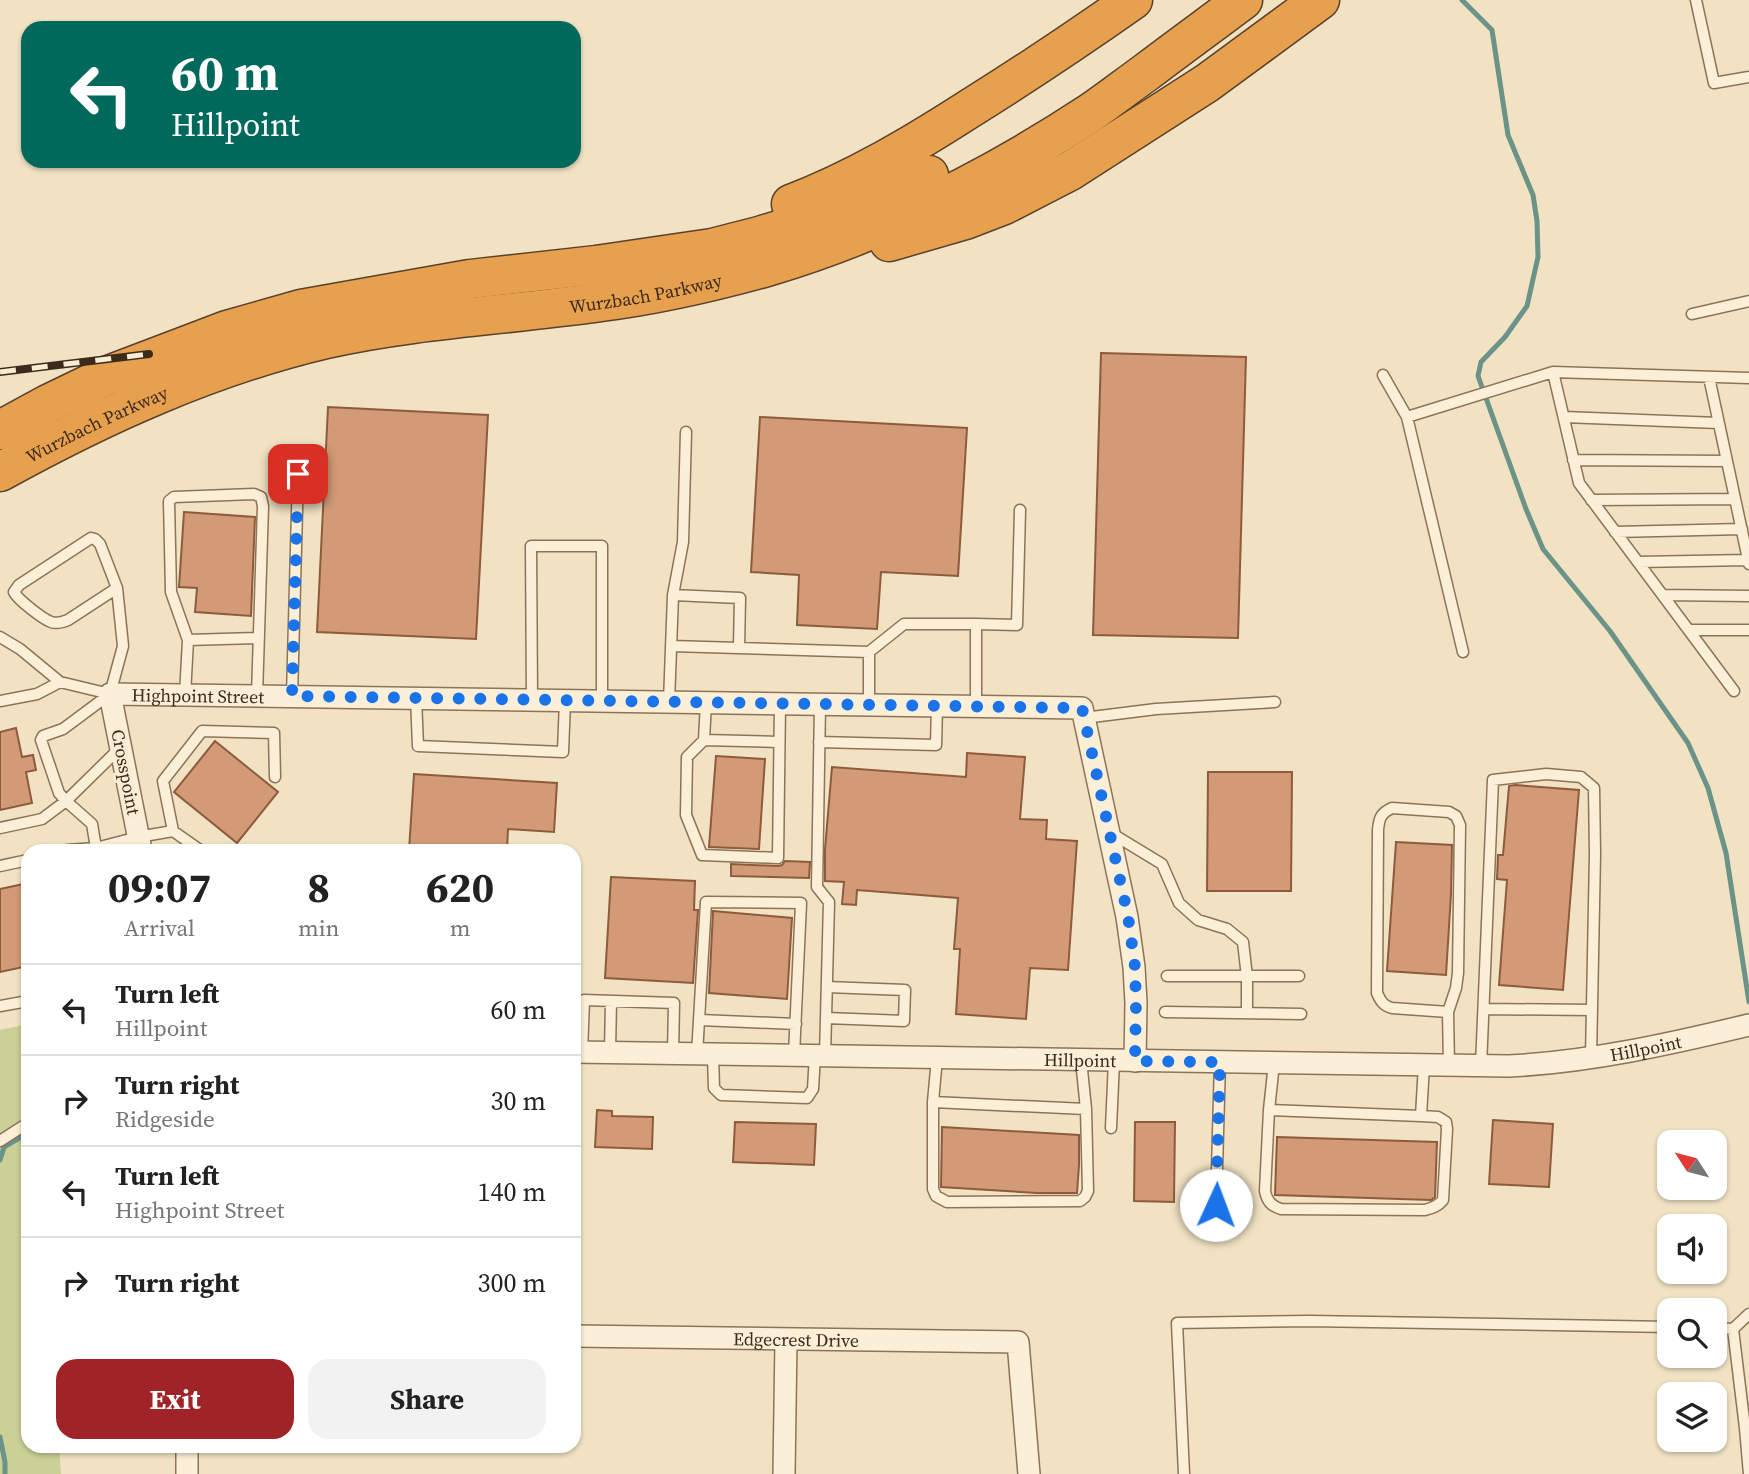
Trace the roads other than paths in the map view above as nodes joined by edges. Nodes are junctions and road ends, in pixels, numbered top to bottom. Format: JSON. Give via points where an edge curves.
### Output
{"nodes":[{"id":1,"x":1133,"y":0,"type":"edge"},
{"id":2,"x":1201,"y":0,"type":"edge"},
{"id":3,"x":1243,"y":0,"type":"edge"},
{"id":4,"x":1320,"y":0,"type":"edge"},
{"id":5,"x":1696,"y":0,"type":"edge"},
{"id":6,"x":1749,"y":77,"type":"edge"},
{"id":7,"x":652,"y":257,"type":"junction"},
{"id":8,"x":770,"y":265,"type":"junction"},
{"id":9,"x":1749,"y":301,"type":"edge"},
{"id":10,"x":1692,"y":314,"type":"dead end"},
{"id":11,"x":1553,"y":372,"type":"junction"},
{"id":12,"x":1383,"y":375,"type":"dead end"},
{"id":13,"x":1709,"y":377,"type":"junction"},
{"id":14,"x":1749,"y":378,"type":"edge"},
{"id":15,"x":1407,"y":417,"type":"junction"},
{"id":16,"x":1563,"y":417,"type":"junction"},
{"id":17,"x":1718,"y":423,"type":"junction"},
{"id":18,"x":0,"y":430,"type":"edge"},
{"id":19,"x":687,"y":432,"type":"dead end"},
{"id":20,"x":1573,"y":460,"type":"junction"},
{"id":21,"x":1727,"y":461,"type":"junction"},
{"id":22,"x":0,"y":472,"type":"edge"},
{"id":23,"x":298,"y":474,"type":"dead end"},
{"id":24,"x":1591,"y":499,"type":"junction"},
{"id":25,"x":1735,"y":499,"type":"junction"},
{"id":26,"x":1020,"y":510,"type":"dead end"},
{"id":27,"x":1742,"y":529,"type":"junction"},
{"id":28,"x":1615,"y":532,"type":"junction"},
{"id":29,"x":1638,"y":562,"type":"junction"},
{"id":30,"x":1749,"y":562,"type":"edge"},
{"id":31,"x":117,"y":588,"type":"junction"},
{"id":32,"x":673,"y":595,"type":"junction"},
{"id":33,"x":1663,"y":595,"type":"junction"},
{"id":34,"x":1749,"y":596,"type":"edge"},
{"id":35,"x":976,"y":624,"type":"junction"},
{"id":36,"x":1749,"y":630,"type":"edge"},
{"id":37,"x":1689,"y":631,"type":"junction"},
{"id":38,"x":0,"y":637,"type":"edge"},
{"id":39,"x":260,"y":638,"type":"junction"},
{"id":40,"x":188,"y":640,"type":"junction"},
{"id":41,"x":671,"y":646,"type":"junction"},
{"id":42,"x":739,"y":648,"type":"junction"},
{"id":43,"x":869,"y":652,"type":"junction"},
{"id":44,"x":1463,"y":652,"type":"dead end"},
{"id":45,"x":60,"y":682,"type":"junction"},
{"id":46,"x":1734,"y":691,"type":"dead end"},
{"id":47,"x":110,"y":694,"type":"junction"},
{"id":48,"x":185,"y":695,"type":"junction"},
{"id":49,"x":257,"y":696,"type":"junction"},
{"id":50,"x":292,"y":696,"type":"junction"},
{"id":51,"x":416,"y":698,"type":"junction"},
{"id":52,"x":532,"y":700,"type":"junction"},
{"id":53,"x":565,"y":700,"type":"junction"},
{"id":54,"x":0,"y":701,"type":"edge"},
{"id":55,"x":602,"y":701,"type":"junction"},
{"id":56,"x":668,"y":702,"type":"junction"},
{"id":57,"x":706,"y":702,"type":"junction"},
{"id":58,"x":1275,"y":702,"type":"dead end"},
{"id":59,"x":780,"y":704,"type":"junction"},
{"id":60,"x":820,"y":705,"type":"junction"},
{"id":61,"x":869,"y":705,"type":"junction"},
{"id":62,"x":937,"y":706,"type":"junction"},
{"id":63,"x":976,"y":707,"type":"junction"},
{"id":64,"x":1083,"y":713,"type":"junction"},
{"id":65,"x":704,"y":740,"type":"junction"},
{"id":66,"x":779,"y":742,"type":"junction"},
{"id":67,"x":819,"y":742,"type":"junction"},
{"id":68,"x":121,"y":747,"type":"junction"},
{"id":69,"x":275,"y":776,"type":"dead end"},
{"id":70,"x":66,"y":801,"type":"junction"},
{"id":71,"x":0,"y":828,"type":"edge"},
{"id":72,"x":173,"y":831,"type":"junction"},
{"id":73,"x":1109,"y":832,"type":"junction"},
{"id":74,"x":95,"y":844,"type":"edge"},
{"id":75,"x":140,"y":844,"type":"edge"},
{"id":76,"x":191,"y":844,"type":"edge"},
{"id":77,"x":21,"y":862,"type":"edge"},
{"id":78,"x":0,"y":866,"type":"edge"},
{"id":79,"x":1167,"y":976,"type":"dead end"},
{"id":80,"x":1299,"y":976,"type":"dead end"},
{"id":81,"x":1247,"y":977,"type":"junction"},
{"id":82,"x":827,"y":987,"type":"junction"},
{"id":83,"x":581,"y":1000,"type":"edge"},
{"id":84,"x":611,"y":1001,"type":"junction"},
{"id":85,"x":21,"y":1002,"type":"edge"},
{"id":86,"x":0,"y":1006,"type":"edge"},
{"id":87,"x":1484,"y":1009,"type":"junction"},
{"id":88,"x":1592,"y":1010,"type":"junction"},
{"id":89,"x":1165,"y":1012,"type":"dead end"},
{"id":90,"x":1448,"y":1012,"type":"junction"},
{"id":91,"x":1247,"y":1013,"type":"junction"},
{"id":92,"x":1301,"y":1014,"type":"dead end"},
{"id":93,"x":826,"y":1018,"type":"junction"},
{"id":94,"x":700,"y":1020,"type":"junction"},
{"id":95,"x":796,"y":1024,"type":"junction"},
{"id":96,"x":1749,"y":1025,"type":"edge"},
{"id":97,"x":581,"y":1052,"type":"edge"},
{"id":98,"x":610,"y":1052,"type":"junction"},
{"id":99,"x":673,"y":1054,"type":"junction"},
{"id":100,"x":705,"y":1054,"type":"junction"},
{"id":101,"x":811,"y":1055,"type":"junction"},
{"id":102,"x":937,"y":1058,"type":"junction"},
{"id":103,"x":1591,"y":1058,"type":"junction"},
{"id":104,"x":1081,"y":1060,"type":"junction"},
{"id":105,"x":1124,"y":1061,"type":"junction"},
{"id":106,"x":1220,"y":1062,"type":"junction"},
{"id":107,"x":1274,"y":1063,"type":"junction"},
{"id":108,"x":1424,"y":1065,"type":"junction"},
{"id":109,"x":1449,"y":1066,"type":"junction"},
{"id":110,"x":1481,"y":1066,"type":"junction"},
{"id":111,"x":933,"y":1102,"type":"junction"},
{"id":112,"x":1086,"y":1108,"type":"junction"},
{"id":113,"x":1269,"y":1110,"type":"junction"},
{"id":114,"x":1421,"y":1116,"type":"junction"},
{"id":115,"x":21,"y":1128,"type":"edge"},
{"id":116,"x":1111,"y":1128,"type":"dead end"},
{"id":117,"x":0,"y":1141,"type":"edge"},
{"id":118,"x":1216,"y":1205,"type":"dead end"},
{"id":119,"x":1749,"y":1314,"type":"edge"},
{"id":120,"x":1657,"y":1327,"type":"edge"},
{"id":121,"x":1727,"y":1329,"type":"edge"},
{"id":122,"x":1733,"y":1329,"type":"junction"},
{"id":123,"x":581,"y":1336,"type":"edge"},
{"id":124,"x":786,"y":1340,"type":"junction"},
{"id":125,"x":187,"y":1453,"type":"edge"},
{"id":126,"x":187,"y":1474,"type":"edge"},
{"id":127,"x":784,"y":1474,"type":"edge"},
{"id":128,"x":1029,"y":1474,"type":"edge"},
{"id":129,"x":1184,"y":1474,"type":"edge"},
{"id":130,"x":1749,"y":1474,"type":"edge"}],
"edges":[{"from":1,"to":7,"type":"highway","via":[[912,145],[811,196]]},
{"from":2,"to":7,"type":"highway","name":"Wurzbach Parkway","via":[[1076,92],[1004,137],[933,173],[876,198],[760,236]]},
{"from":3,"to":8,"type":"highway","name":"Wurzbach Parkway","via":[[1092,112],[1016,158],[883,225]]},
{"from":4,"to":8,"type":"highway","via":[[1207,83],[1070,171],[1004,205],[884,244]]},
{"from":5,"to":6,"type":"lane","via":[[1714,83]]},
{"from":7,"to":18,"type":"highway","name":"Wurzbach Parkway","via":[[470,279],[301,309],[227,330],[106,376]]},
{"from":8,"to":22,"type":"highway","name":"Wurzbach Parkway","via":[[602,302],[391,327],[246,361],[101,419]]},
{"from":9,"to":10,"type":"lane"},
{"from":11,"to":13,"type":"lane"},
{"from":11,"to":15,"type":"lane"},
{"from":11,"to":16,"type":"lane"},
{"from":12,"to":15,"type":"lane"},
{"from":13,"to":14,"type":"lane"},
{"from":13,"to":17,"type":"lane"},
{"from":15,"to":44,"type":"lane"},
{"from":16,"to":17,"type":"lane"},
{"from":16,"to":20,"type":"lane"},
{"from":17,"to":21,"type":"lane"},
{"from":19,"to":32,"type":"lane","via":[[683,542]]},
{"from":20,"to":21,"type":"lane"},
{"from":20,"to":24,"type":"lane","via":[[1579,483]]},
{"from":21,"to":25,"type":"lane"},
{"from":23,"to":50,"type":"lane"},
{"from":24,"to":25,"type":"lane"},
{"from":24,"to":28,"type":"lane"},
{"from":25,"to":27,"type":"lane"},
{"from":26,"to":35,"type":"lane","via":[[1017,625]]},
{"from":27,"to":28,"type":"lane"},
{"from":27,"to":30,"type":"lane"},
{"from":28,"to":29,"type":"lane"},
{"from":29,"to":30,"type":"lane"},
{"from":29,"to":33,"type":"lane"},
{"from":31,"to":31,"type":"lane","via":[[100,544],[91,538],[14,592],[17,599],[51,622],[61,622]]},
{"from":31,"to":47,"type":"lane","via":[[123,646]]},
{"from":32,"to":41,"type":"lane"},
{"from":32,"to":42,"type":"lane","via":[[740,598]]},
{"from":33,"to":34,"type":"lane"},
{"from":33,"to":37,"type":"lane"},
{"from":35,"to":43,"type":"lane","via":[[904,624]]},
{"from":35,"to":63,"type":"lane"},
{"from":36,"to":37,"type":"lane"},
{"from":37,"to":46,"type":"lane"},
{"from":38,"to":45,"type":"lane"},
{"from":39,"to":40,"type":"lane"},
{"from":39,"to":40,"type":"lane","via":[[263,506],[261,497],[254,494],[169,500],[171,592]]},
{"from":39,"to":49,"type":"lane"},
{"from":40,"to":48,"type":"lane"},
{"from":41,"to":42,"type":"lane"},
{"from":41,"to":56,"type":"lane"},
{"from":42,"to":43,"type":"lane"},
{"from":43,"to":61,"type":"lane"},
{"from":45,"to":47,"type":"lane"},
{"from":45,"to":54,"type":"lane","via":[[37,694]]},
{"from":47,"to":48,"type":"street","name":"Highpoint Street"},
{"from":47,"to":68,"type":"street","name":"Crosspoint"},
{"from":47,"to":70,"type":"lane","via":[[41,740]]},
{"from":48,"to":49,"type":"street","name":"Highpoint Street"},
{"from":49,"to":50,"type":"street","name":"Highpoint Street"},
{"from":50,"to":51,"type":"street","name":"Highpoint Street"},
{"from":51,"to":52,"type":"street","name":"Highpoint Street"},
{"from":51,"to":53,"type":"lane","via":[[418,746],[563,752]]},
{"from":52,"to":53,"type":"street","name":"Highpoint Street"},
{"from":52,"to":55,"type":"lane","via":[[531,546],[602,546]]},
{"from":53,"to":55,"type":"street","name":"Highpoint Street"},
{"from":55,"to":56,"type":"street","name":"Highpoint Street"},
{"from":56,"to":57,"type":"street","name":"Highpoint Street"},
{"from":57,"to":59,"type":"street","name":"Highpoint Street"},
{"from":57,"to":65,"type":"lane"},
{"from":58,"to":64,"type":"lane"},
{"from":59,"to":60,"type":"street","name":"Highpoint Street"},
{"from":59,"to":66,"type":"lane"},
{"from":60,"to":61,"type":"street","name":"Highpoint Street"},
{"from":60,"to":67,"type":"lane"},
{"from":61,"to":62,"type":"street","name":"Highpoint Street"},
{"from":62,"to":63,"type":"street","name":"Highpoint Street"},
{"from":62,"to":67,"type":"lane","via":[[936,745]]},
{"from":63,"to":64,"type":"street","name":"Highpoint Street"},
{"from":64,"to":73,"type":"street"},
{"from":65,"to":66,"type":"lane"},
{"from":65,"to":66,"type":"lane","via":[[687,757],[686,815],[702,855],[778,858]]},
{"from":67,"to":82,"type":"lane","via":[[817,887],[829,902]]},
{"from":68,"to":70,"type":"lane"},
{"from":68,"to":75,"type":"street","name":"Crosspoint"},
{"from":69,"to":72,"type":"lane","via":[[274,733],[202,731],[163,781]]},
{"from":70,"to":71,"type":"lane","via":[[42,820]]},
{"from":70,"to":74,"type":"lane","via":[[92,824]]},
{"from":72,"to":75,"type":"lane"},
{"from":72,"to":76,"type":"lane"},
{"from":73,"to":81,"type":"lane","via":[[1162,864],[1179,902],[1198,920],[1227,929],[1243,942]]},
{"from":73,"to":105,"type":"street","via":[[1135,967],[1136,1003]]},
{"from":77,"to":78,"type":"lane"},
{"from":79,"to":81,"type":"lane"},
{"from":80,"to":81,"type":"lane"},
{"from":81,"to":91,"type":"lane"},
{"from":82,"to":93,"type":"lane"},
{"from":82,"to":93,"type":"lane","via":[[905,990],[904,1021]]},
{"from":83,"to":84,"type":"lane"},
{"from":84,"to":98,"type":"lane"},
{"from":84,"to":99,"type":"lane","via":[[674,1003]]},
{"from":85,"to":86,"type":"lane"},
{"from":87,"to":88,"type":"lane"},
{"from":87,"to":88,"type":"lane","via":[[1493,780],[1546,774],[1581,777],[1594,788]]},
{"from":87,"to":110,"type":"lane"},
{"from":88,"to":103,"type":"lane"},
{"from":89,"to":91,"type":"lane"},
{"from":90,"to":90,"type":"lane","via":[[1458,973],[1460,825],[1449,812],[1392,807],[1379,818],[1378,830],[1377,993],[1387,1007]]},
{"from":90,"to":109,"type":"lane"},
{"from":91,"to":92,"type":"lane"},
{"from":93,"to":101,"type":"lane"},
{"from":94,"to":95,"type":"lane"},
{"from":94,"to":95,"type":"lane","via":[[706,901],[801,903]]},
{"from":94,"to":100,"type":"lane"},
{"from":95,"to":101,"type":"lane"},
{"from":96,"to":103,"type":"street","name":"Hillpoint"},
{"from":97,"to":98,"type":"street","name":"Hillpoint"},
{"from":98,"to":99,"type":"street","name":"Hillpoint"},
{"from":99,"to":100,"type":"street","name":"Hillpoint"},
{"from":100,"to":101,"type":"street","name":"Hillpoint"},
{"from":100,"to":101,"type":"lane","via":[[714,1088],[721,1095],[807,1098],[813,1089]]},
{"from":101,"to":102,"type":"street","name":"Hillpoint"},
{"from":102,"to":104,"type":"street","name":"Hillpoint"},
{"from":102,"to":111,"type":"lane"},
{"from":103,"to":110,"type":"street","name":"Hillpoint"},
{"from":104,"to":105,"type":"street","name":"Hillpoint"},
{"from":104,"to":112,"type":"lane"},
{"from":105,"to":106,"type":"street","name":"Hillpoint"},
{"from":105,"to":116,"type":"lane"},
{"from":106,"to":107,"type":"street","name":"Hillpoint"},
{"from":106,"to":118,"type":"lane"},
{"from":107,"to":108,"type":"street","name":"Hillpoint"},
{"from":107,"to":113,"type":"lane"},
{"from":108,"to":109,"type":"street","name":"Hillpoint"},
{"from":108,"to":114,"type":"lane"},
{"from":109,"to":110,"type":"street","name":"Hillpoint"},
{"from":111,"to":112,"type":"lane"},
{"from":111,"to":112,"type":"lane","via":[[933,1189],[947,1202],[1080,1202],[1087,1191]]},
{"from":113,"to":114,"type":"lane"},
{"from":113,"to":114,"type":"lane","via":[[1265,1191],[1272,1206],[1281,1209],[1425,1210],[1440,1204],[1446,1122]]},
{"from":115,"to":117,"type":"lane"},
{"from":119,"to":122,"type":"lane"},
{"from":120,"to":129,"type":"lane","via":[[1177,1323]]},
{"from":121,"to":122,"type":"lane"},
{"from":122,"to":130,"type":"lane"},
{"from":123,"to":124,"type":"street","name":"Edgecrest Drive"},
{"from":124,"to":127,"type":"street"},
{"from":124,"to":128,"type":"street","name":"Edgecrest Drive","via":[[1018,1342]]},
{"from":125,"to":126,"type":"street"}]}
